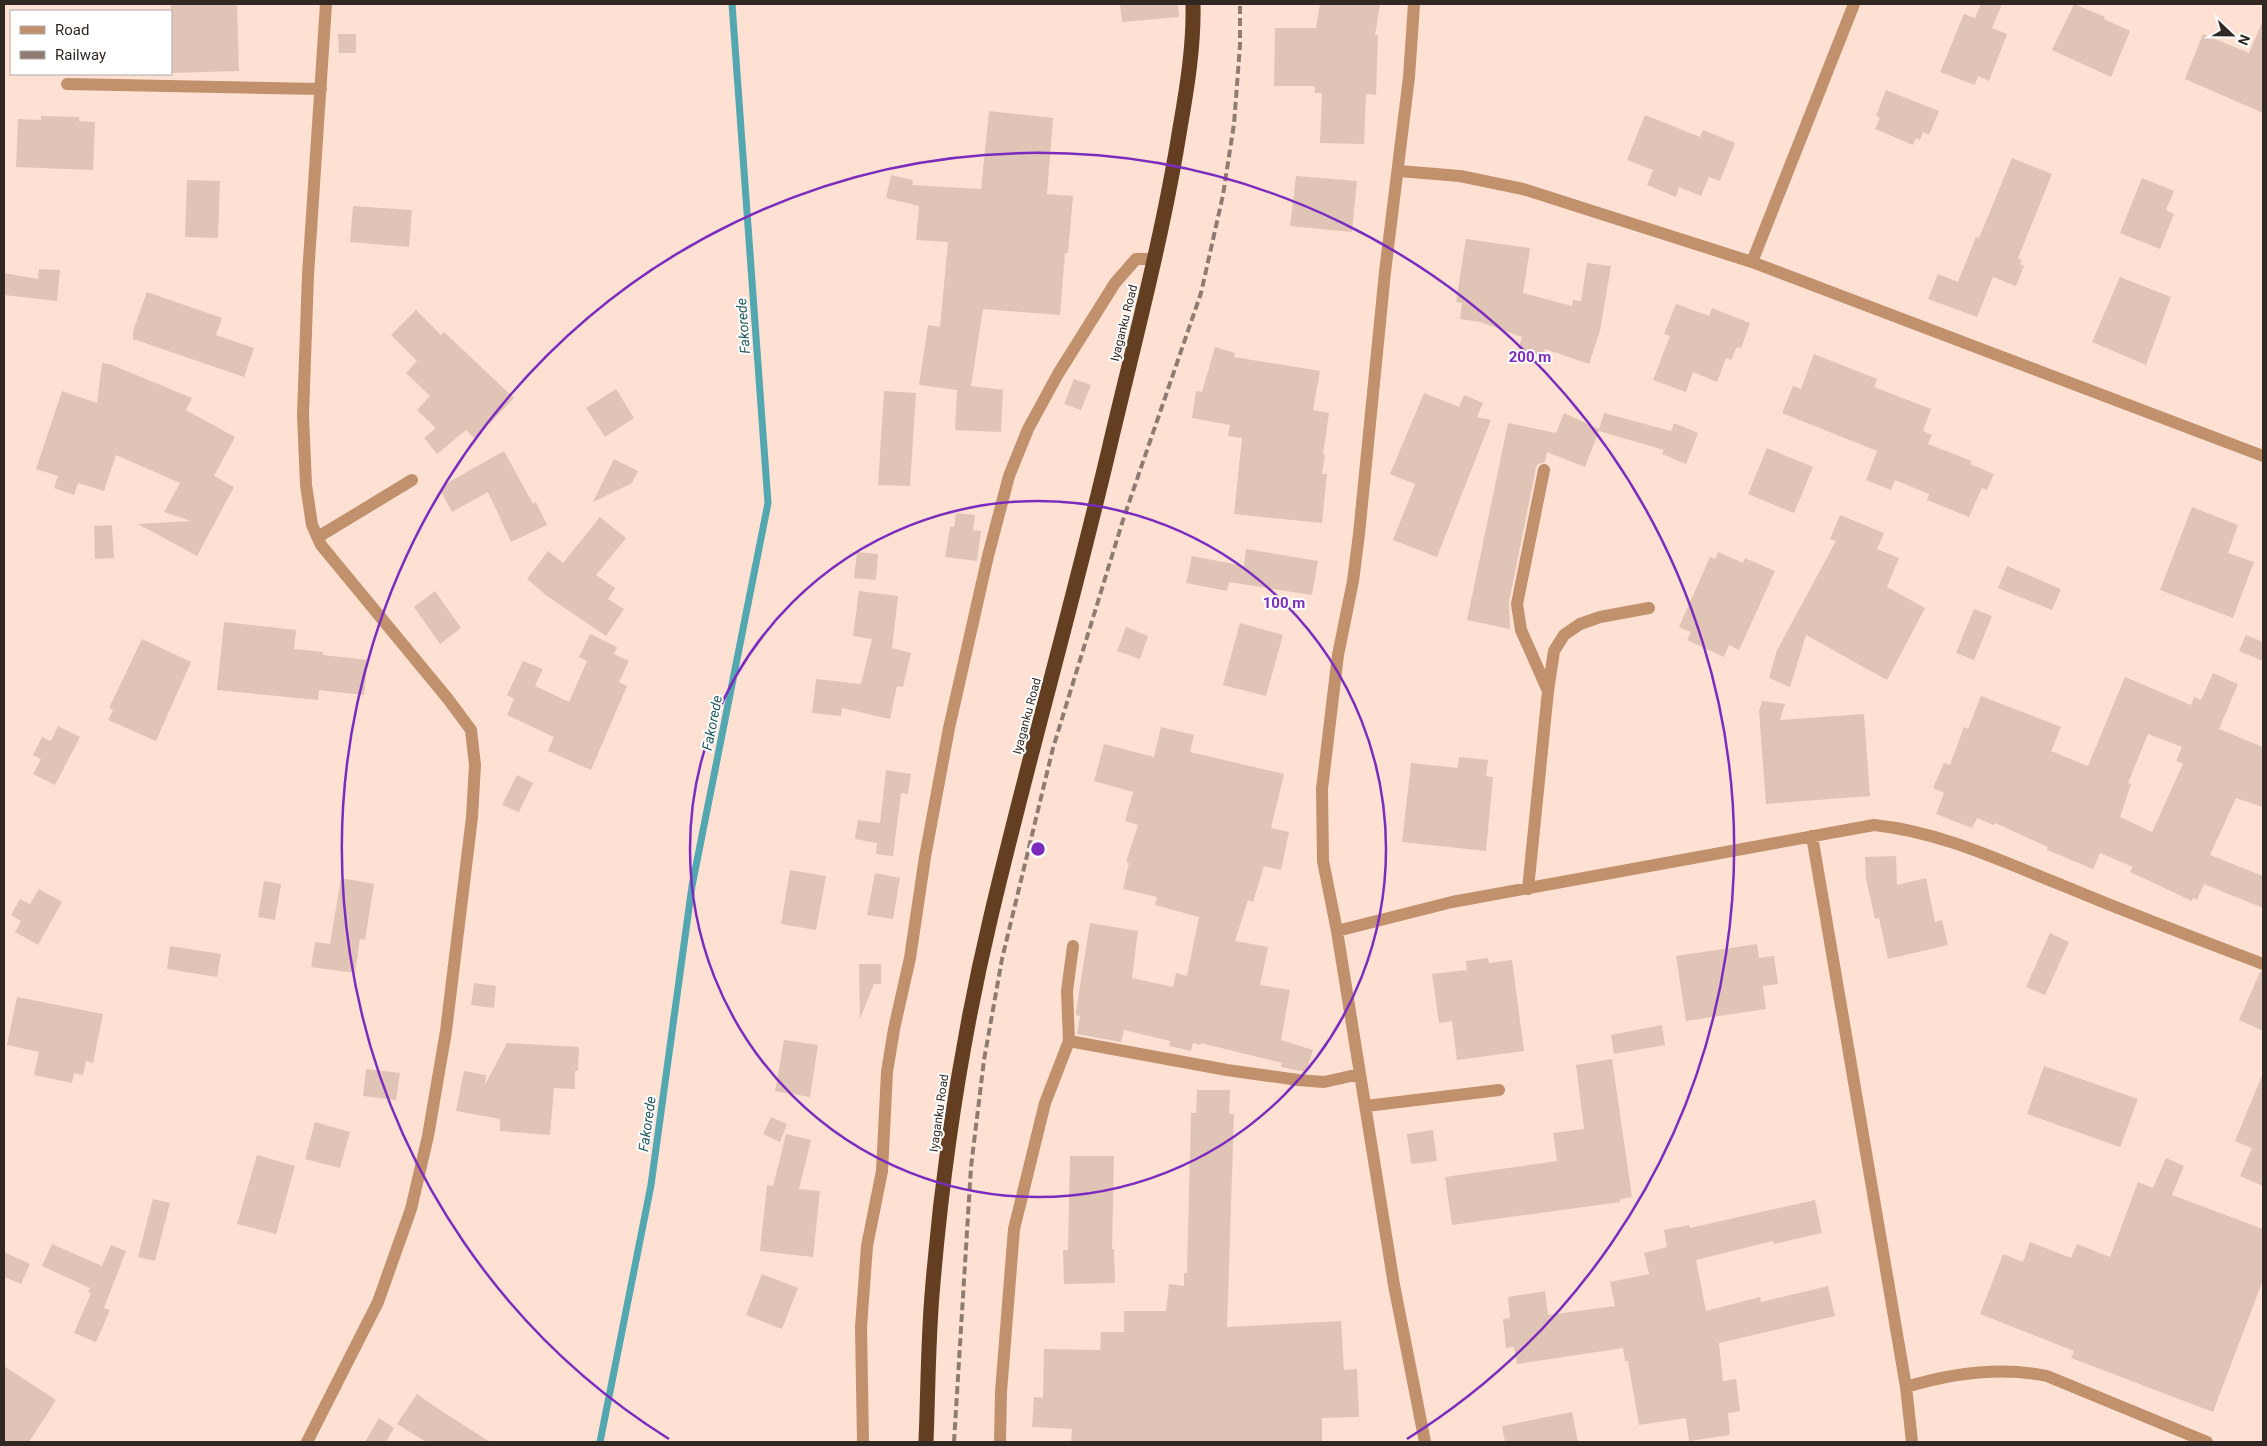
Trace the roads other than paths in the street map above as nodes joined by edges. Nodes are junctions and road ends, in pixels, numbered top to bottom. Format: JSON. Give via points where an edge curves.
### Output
{"nodes":[{"id":1,"x":326,"y":4,"type":"edge"},
{"id":2,"x":1193,"y":4,"type":"edge"},
{"id":3,"x":1414,"y":4,"type":"edge"},
{"id":4,"x":1854,"y":4,"type":"edge"},
{"id":5,"x":67,"y":84,"type":"dead end"},
{"id":6,"x":322,"y":89,"type":"junction"},
{"id":7,"x":1399,"y":171,"type":"junction"},
{"id":8,"x":1155,"y":259,"type":"junction"},
{"id":9,"x":1752,"y":262,"type":"junction"},
{"id":10,"x":2263,"y":456,"type":"edge"},
{"id":11,"x":1544,"y":470,"type":"dead end"},
{"id":12,"x":412,"y":480,"type":"dead end"},
{"id":13,"x":318,"y":538,"type":"junction"},
{"id":14,"x":1649,"y":608,"type":"dead end"},
{"id":15,"x":1548,"y":691,"type":"junction"},
{"id":16,"x":1812,"y":836,"type":"junction"},
{"id":17,"x":1528,"y":889,"type":"junction"},
{"id":18,"x":1337,"y":931,"type":"junction"},
{"id":19,"x":1073,"y":946,"type":"dead end"},
{"id":20,"x":2263,"y":964,"type":"edge"},
{"id":21,"x":1069,"y":1041,"type":"junction"},
{"id":22,"x":1360,"y":1074,"type":"junction"},
{"id":23,"x":1500,"y":1090,"type":"dead end"},
{"id":24,"x":1366,"y":1106,"type":"junction"},
{"id":25,"x":1906,"y":1387,"type":"junction"},
{"id":26,"x":307,"y":1442,"type":"edge"},
{"id":27,"x":864,"y":1442,"type":"edge"},
{"id":28,"x":926,"y":1442,"type":"edge"},
{"id":29,"x":1000,"y":1442,"type":"edge"},
{"id":30,"x":1425,"y":1442,"type":"edge"},
{"id":31,"x":1912,"y":1442,"type":"edge"},
{"id":32,"x":2207,"y":1442,"type":"edge"}],
"edges":[{"from":1,"to":6,"type":"street"},
{"from":2,"to":8,"type":"highway","name":"Iyaganku Road","via":[[1194,22],[1184,102]]},
{"from":3,"to":7,"type":"street"},
{"from":4,"to":9,"type":"street"},
{"from":5,"to":6,"type":"street"},
{"from":6,"to":13,"type":"street","via":[[308,275],[303,415],[306,485],[312,525]]},
{"from":7,"to":9,"type":"street","via":[[1460,176],[1523,189]]},
{"from":7,"to":18,"type":"street","via":[[1385,272],[1359,534],[1338,655],[1322,789],[1324,861]]},
{"from":8,"to":27,"type":"street","via":[[1136,259],[1115,283],[1058,374],[1028,429],[1009,476],[988,556],[949,728],[887,1072],[882,1171],[868,1246],[861,1327]]},
{"from":8,"to":28,"type":"highway","name":"Iyaganku Road","via":[[1077,586],[990,918],[968,1031],[953,1116],[932,1295]]},
{"from":9,"to":10,"type":"street"},
{"from":11,"to":15,"type":"street","via":[[1517,604],[1521,630]]},
{"from":12,"to":13,"type":"street"},
{"from":13,"to":26,"type":"street","via":[[471,730],[475,765],[472,816],[446,1031],[412,1209],[378,1302]]},
{"from":14,"to":15,"type":"street","via":[[1580,624],[1564,635],[1554,651]]},
{"from":15,"to":17,"type":"street"},
{"from":16,"to":17,"type":"street"},
{"from":16,"to":20,"type":"street","via":[[1874,825],[1902,828],[1960,844]]},
{"from":16,"to":25,"type":"street"},
{"from":17,"to":18,"type":"street","via":[[1452,902]]},
{"from":18,"to":22,"type":"street"},
{"from":19,"to":21,"type":"street","via":[[1067,992]]},
{"from":21,"to":22,"type":"street","via":[[1298,1080],[1324,1082]]},
{"from":21,"to":29,"type":"street","via":[[1045,1103],[1014,1229]]},
{"from":22,"to":24,"type":"street"},
{"from":23,"to":24,"type":"street"},
{"from":24,"to":30,"type":"street","via":[[1394,1285]]},
{"from":25,"to":31,"type":"street"},
{"from":25,"to":32,"type":"street","via":[[1942,1376],[2024,1371],[2047,1376]]}]}
